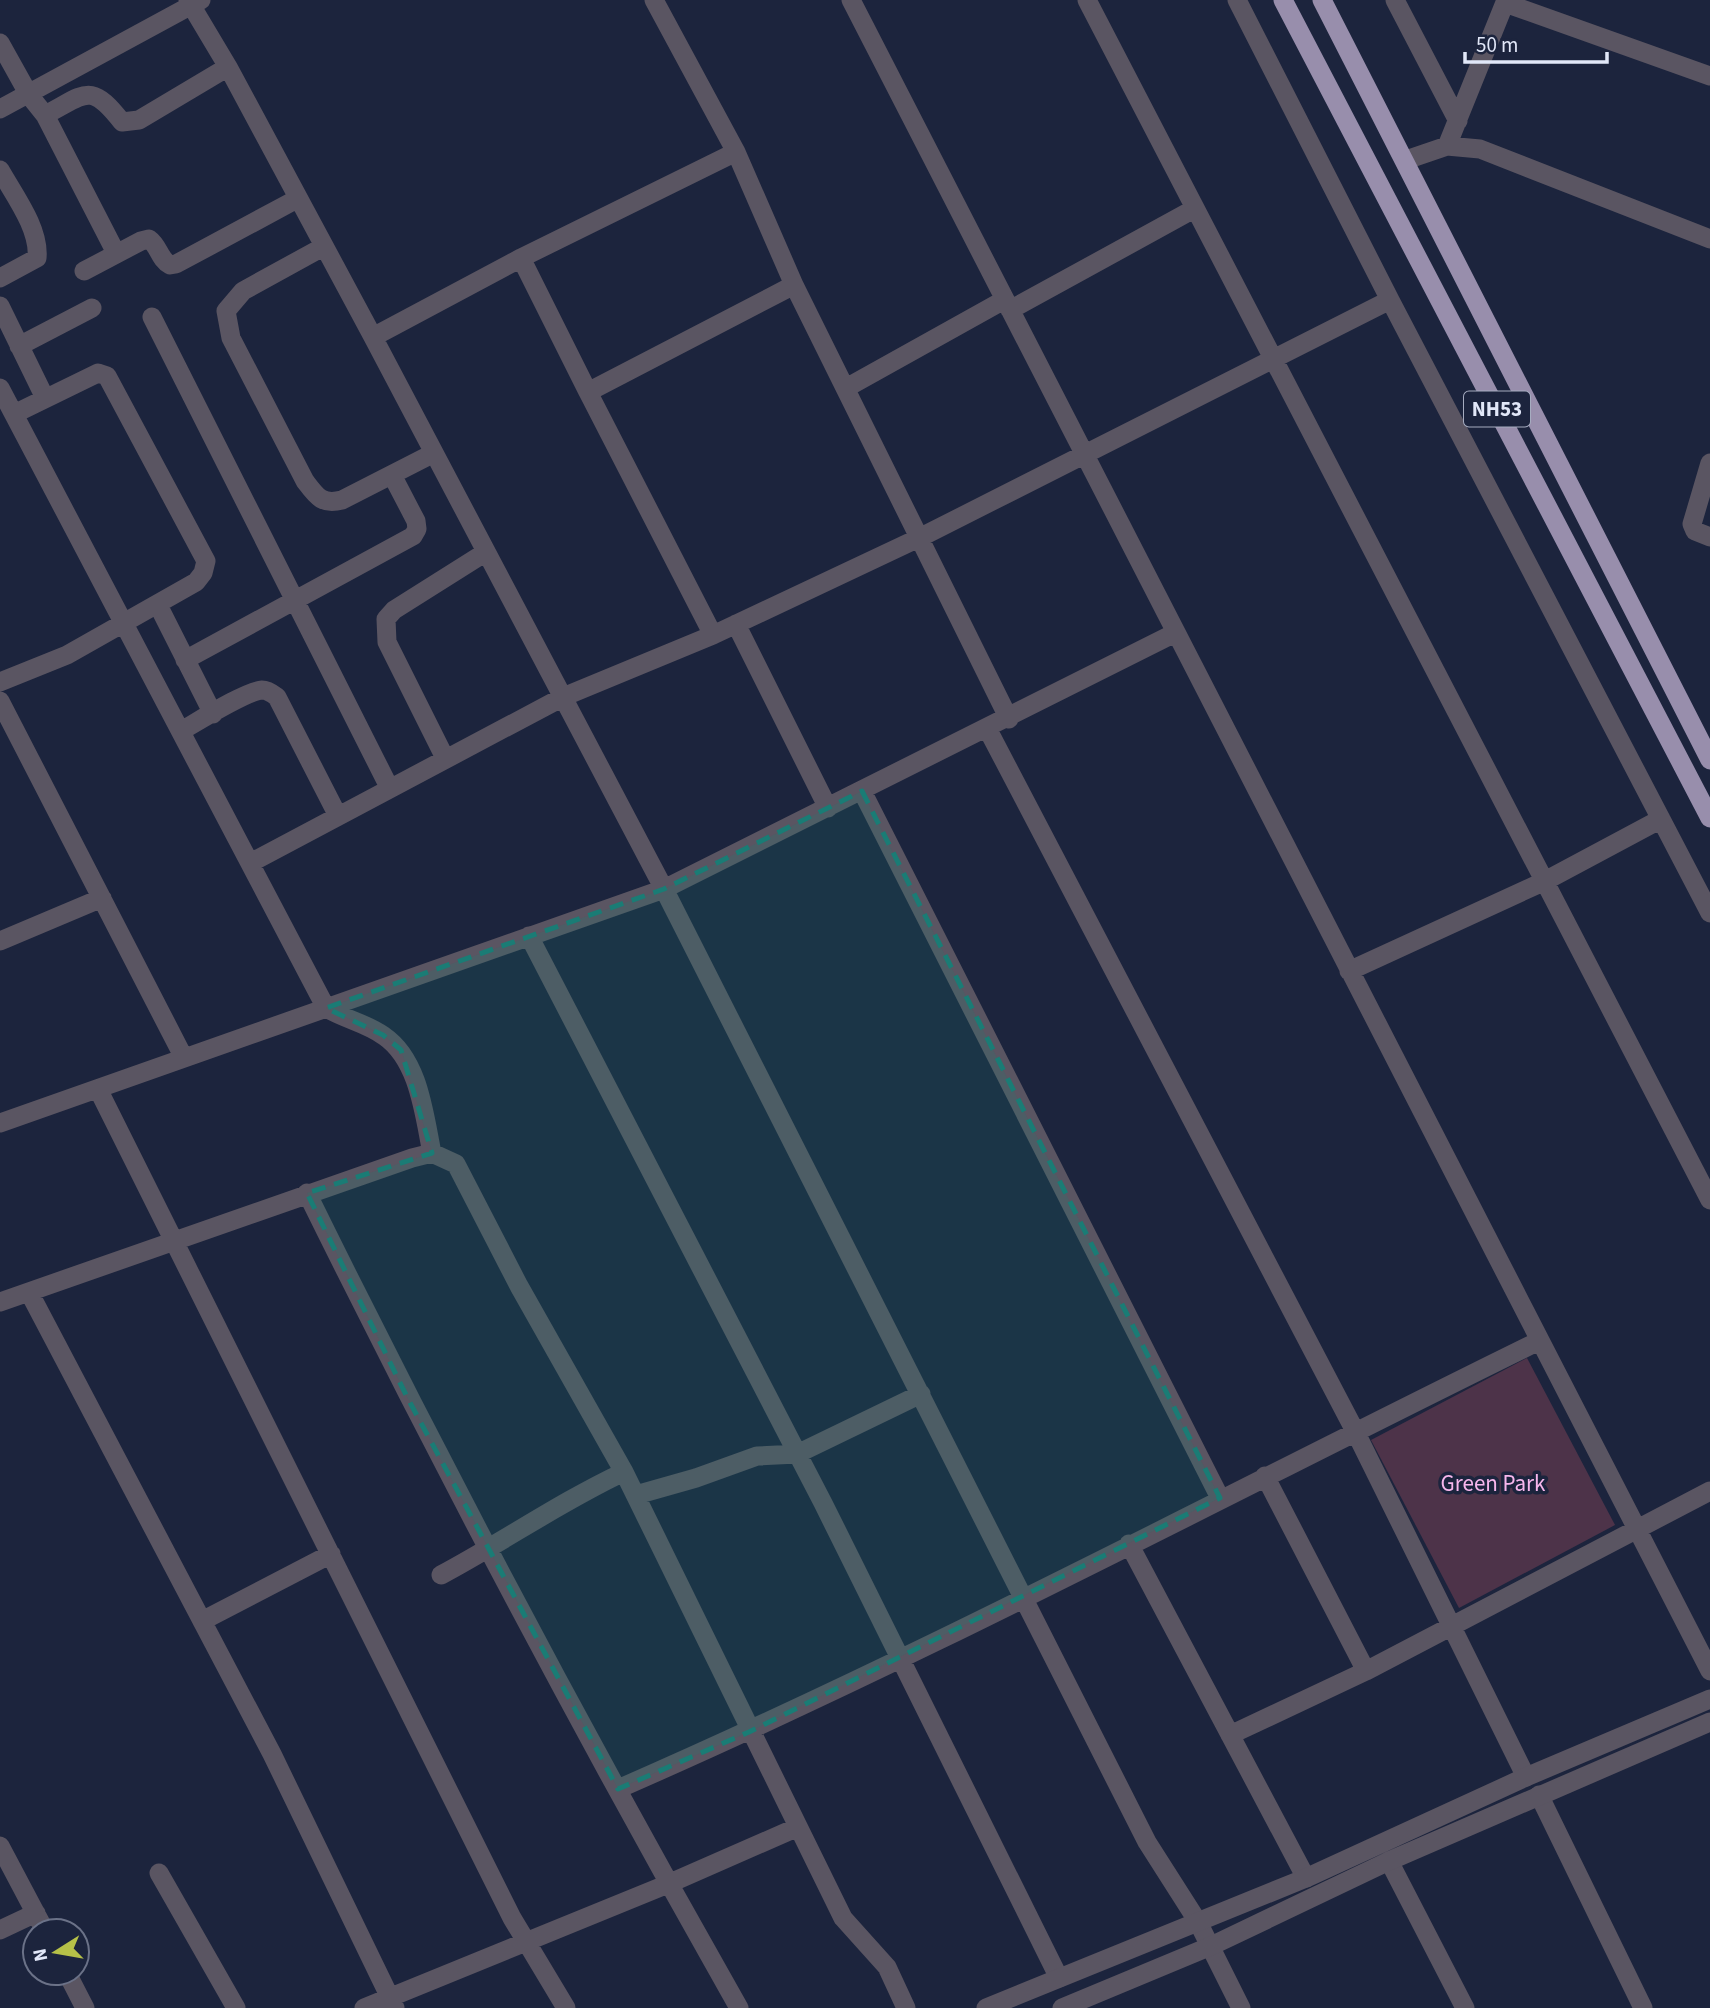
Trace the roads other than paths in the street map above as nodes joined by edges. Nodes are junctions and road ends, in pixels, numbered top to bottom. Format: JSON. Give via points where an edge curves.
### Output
{"nodes":[{"id":1,"x":654,"y":0,"type":"edge"},
{"id":2,"x":851,"y":0,"type":"edge"},
{"id":3,"x":1087,"y":0,"type":"edge"},
{"id":4,"x":1237,"y":0,"type":"edge"},
{"id":5,"x":1283,"y":0,"type":"edge"},
{"id":6,"x":1322,"y":0,"type":"edge"},
{"id":7,"x":1395,"y":0,"type":"edge"},
{"id":8,"x":193,"y":2,"type":"edge"},
{"id":9,"x":1505,"y":2,"type":"edge"},
{"id":10,"x":0,"y":43,"type":"edge"},
{"id":11,"x":228,"y":67,"type":"junction"},
{"id":12,"x":1710,"y":76,"type":"edge"},
{"id":13,"x":29,"y":95,"type":"junction"},
{"id":14,"x":0,"y":109,"type":"edge"},
{"id":15,"x":45,"y":115,"type":"junction"},
{"id":16,"x":1458,"y":121,"type":"junction"},
{"id":17,"x":1447,"y":146,"type":"junction"},
{"id":18,"x":736,"y":152,"type":"junction"},
{"id":19,"x":1406,"y":160,"type":"junction"},
{"id":20,"x":0,"y":170,"type":"edge"},
{"id":21,"x":297,"y":199,"type":"junction"},
{"id":22,"x":1194,"y":209,"type":"junction"},
{"id":23,"x":1710,"y":239,"type":"edge"},
{"id":24,"x":323,"y":247,"type":"junction"},
{"id":25,"x":116,"y":253,"type":"junction"},
{"id":26,"x":521,"y":258,"type":"junction"},
{"id":27,"x":83,"y":271,"type":"dead end"},
{"id":28,"x":0,"y":278,"type":"edge"},
{"id":29,"x":794,"y":285,"type":"junction"},
{"id":30,"x":1390,"y":300,"type":"junction"},
{"id":31,"x":1007,"y":305,"type":"junction"},
{"id":32,"x":0,"y":306,"type":"edge"},
{"id":33,"x":92,"y":308,"type":"dead end"},
{"id":34,"x":152,"y":317,"type":"dead end"},
{"id":35,"x":373,"y":337,"type":"junction"},
{"id":36,"x":19,"y":346,"type":"junction"},
{"id":37,"x":1272,"y":360,"type":"junction"},
{"id":38,"x":0,"y":388,"type":"edge"},
{"id":39,"x":846,"y":388,"type":"junction"},
{"id":40,"x":589,"y":392,"type":"junction"},
{"id":41,"x":45,"y":398,"type":"junction"},
{"id":42,"x":14,"y":414,"type":"junction"},
{"id":43,"x":434,"y":453,"type":"junction"},
{"id":44,"x":1085,"y":456,"type":"junction"},
{"id":45,"x":1710,"y":463,"type":"edge"},
{"id":46,"x":392,"y":475,"type":"junction"},
{"id":47,"x":921,"y":537,"type":"junction"},
{"id":48,"x":1710,"y":537,"type":"edge"},
{"id":49,"x":486,"y":552,"type":"junction"},
{"id":50,"x":295,"y":601,"type":"junction"},
{"id":51,"x":158,"y":604,"type":"junction"},
{"id":52,"x":124,"y":624,"type":"junction"},
{"id":53,"x":736,"y":624,"type":"junction"},
{"id":54,"x":1175,"y":634,"type":"junction"},
{"id":55,"x":713,"y":635,"type":"junction"},
{"id":56,"x":185,"y":660,"type":"junction"},
{"id":57,"x":0,"y":682,"type":"edge"},
{"id":58,"x":563,"y":697,"type":"junction"},
{"id":59,"x":0,"y":701,"type":"edge"},
{"id":60,"x":213,"y":714,"type":"junction"},
{"id":61,"x":1009,"y":719,"type":"junction"},
{"id":62,"x":988,"y":730,"type":"junction"},
{"id":63,"x":181,"y":731,"type":"junction"},
{"id":64,"x":445,"y":758,"type":"junction"},
{"id":65,"x":1710,"y":760,"type":"edge"},
{"id":66,"x":389,"y":787,"type":"junction"},
{"id":67,"x":862,"y":791,"type":"junction"},
{"id":68,"x":828,"y":808,"type":"junction"},
{"id":69,"x":338,"y":816,"type":"junction"},
{"id":70,"x":1710,"y":818,"type":"edge"},
{"id":71,"x":1661,"y":819,"type":"junction"},
{"id":72,"x":250,"y":863,"type":"junction"},
{"id":73,"x":1545,"y":881,"type":"junction"},
{"id":74,"x":664,"y":888,"type":"junction"},
{"id":75,"x":102,"y":898,"type":"junction"},
{"id":76,"x":1710,"y":913,"type":"edge"},
{"id":77,"x":529,"y":936,"type":"junction"},
{"id":78,"x":0,"y":941,"type":"edge"},
{"id":79,"x":1349,"y":971,"type":"junction"},
{"id":80,"x":326,"y":1008,"type":"junction"},
{"id":81,"x":184,"y":1058,"type":"junction"},
{"id":82,"x":98,"y":1089,"type":"junction"},
{"id":83,"x":0,"y":1123,"type":"edge"},
{"id":84,"x":432,"y":1153,"type":"junction"},
{"id":85,"x":307,"y":1193,"type":"junction"},
{"id":86,"x":1710,"y":1200,"type":"edge"},
{"id":87,"x":173,"y":1240,"type":"junction"},
{"id":88,"x":29,"y":1292,"type":"junction"},
{"id":89,"x":0,"y":1301,"type":"edge"},
{"id":90,"x":1539,"y":1340,"type":"junction"},
{"id":91,"x":921,"y":1394,"type":"junction"},
{"id":92,"x":1355,"y":1431,"type":"junction"},
{"id":93,"x":797,"y":1454,"type":"junction"},
{"id":94,"x":624,"y":1472,"type":"junction"},
{"id":95,"x":1265,"y":1476,"type":"junction"},
{"id":96,"x":1710,"y":1491,"type":"edge"},
{"id":97,"x":636,"y":1495,"type":"junction"},
{"id":98,"x":1220,"y":1498,"type":"junction"},
{"id":99,"x":1636,"y":1530,"type":"junction"},
{"id":100,"x":1129,"y":1544,"type":"junction"},
{"id":101,"x":489,"y":1550,"type":"junction"},
{"id":102,"x":331,"y":1554,"type":"junction"},
{"id":103,"x":441,"y":1575,"type":"dead end"},
{"id":104,"x":1024,"y":1597,"type":"junction"},
{"id":105,"x":202,"y":1621,"type":"junction"},
{"id":106,"x":1452,"y":1624,"type":"junction"},
{"id":107,"x":900,"y":1659,"type":"junction"},
{"id":108,"x":1366,"y":1671,"type":"junction"},
{"id":109,"x":1710,"y":1671,"type":"edge"},
{"id":110,"x":1710,"y":1699,"type":"edge"},
{"id":111,"x":1710,"y":1722,"type":"edge"},
{"id":112,"x":749,"y":1732,"type":"junction"},
{"id":113,"x":1230,"y":1735,"type":"junction"},
{"id":114,"x":1527,"y":1777,"type":"junction"},
{"id":115,"x":618,"y":1789,"type":"junction"},
{"id":116,"x":1539,"y":1795,"type":"junction"},
{"id":117,"x":798,"y":1827,"type":"junction"},
{"id":118,"x":0,"y":1846,"type":"edge"},
{"id":119,"x":1389,"y":1861,"type":"junction"},
{"id":120,"x":159,"y":1873,"type":"dead end"},
{"id":121,"x":1306,"y":1878,"type":"junction"},
{"id":122,"x":668,"y":1884,"type":"junction"},
{"id":123,"x":36,"y":1913,"type":"junction"},
{"id":124,"x":38,"y":1917,"type":"edge"},
{"id":125,"x":1198,"y":1922,"type":"junction"},
{"id":126,"x":0,"y":1930,"type":"edge"},
{"id":127,"x":525,"y":1941,"type":"junction"},
{"id":128,"x":1211,"y":1946,"type":"junction"},
{"id":129,"x":1059,"y":1978,"type":"junction"},
{"id":130,"x":73,"y":1987,"type":"edge"},
{"id":131,"x":392,"y":2002,"type":"edge"},
{"id":132,"x":81,"y":2007,"type":"edge"},
{"id":133,"x":236,"y":2008,"type":"edge"},
{"id":134,"x":364,"y":2008,"type":"edge"},
{"id":135,"x":566,"y":2008,"type":"edge"},
{"id":136,"x":738,"y":2008,"type":"edge"},
{"id":137,"x":906,"y":2008,"type":"edge"},
{"id":138,"x":986,"y":2008,"type":"edge"},
{"id":139,"x":1062,"y":2008,"type":"edge"},
{"id":140,"x":1241,"y":2008,"type":"edge"},
{"id":141,"x":1465,"y":2008,"type":"edge"},
{"id":142,"x":1643,"y":2008,"type":"edge"}],
"edges":[{"from":1,"to":18,"type":"street"},
{"from":2,"to":31,"type":"street"},
{"from":3,"to":22,"type":"street"},
{"from":4,"to":30,"type":"street"},
{"from":5,"to":70,"type":"highway","number":"NH53"},
{"from":6,"to":19,"type":"highway","number":"NH53"},
{"from":7,"to":16,"type":"street"},
{"from":8,"to":11,"type":"street"},
{"from":8,"to":13,"type":"street"},
{"from":9,"to":12,"type":"street"},
{"from":9,"to":16,"type":"street"},
{"from":10,"to":13,"type":"street"},
{"from":11,"to":15,"type":"street","via":[[130,123],[122,122],[104,98],[95,94]]},
{"from":11,"to":21,"type":"street"},
{"from":13,"to":14,"type":"street"},
{"from":13,"to":15,"type":"street"},
{"from":15,"to":25,"type":"street"},
{"from":16,"to":17,"type":"street"},
{"from":17,"to":19,"type":"street"},
{"from":17,"to":23,"type":"street","via":[[1480,149]]},
{"from":18,"to":26,"type":"street"},
{"from":18,"to":29,"type":"street"},
{"from":19,"to":65,"type":"highway","number":"NH53"},
{"from":20,"to":28,"type":"street","via":[[34,233],[38,250],[37,258]]},
{"from":21,"to":24,"type":"street"},
{"from":21,"to":25,"type":"street","via":[[170,265],[149,239]]},
{"from":22,"to":31,"type":"street"},
{"from":22,"to":37,"type":"street"},
{"from":24,"to":35,"type":"street"},
{"from":24,"to":46,"type":"street","via":[[243,291],[226,311],[227,324],[318,499],[342,500]]},
{"from":25,"to":27,"type":"street"},
{"from":26,"to":35,"type":"street"},
{"from":26,"to":40,"type":"street"},
{"from":29,"to":39,"type":"street"},
{"from":29,"to":40,"type":"street"},
{"from":30,"to":37,"type":"street"},
{"from":30,"to":71,"type":"street"},
{"from":31,"to":39,"type":"street"},
{"from":31,"to":44,"type":"street"},
{"from":32,"to":36,"type":"street"},
{"from":33,"to":36,"type":"street"},
{"from":34,"to":50,"type":"street"},
{"from":35,"to":43,"type":"street"},
{"from":36,"to":41,"type":"street"},
{"from":37,"to":44,"type":"street"},
{"from":37,"to":73,"type":"street"},
{"from":38,"to":42,"type":"street"},
{"from":39,"to":47,"type":"street"},
{"from":40,"to":55,"type":"street"},
{"from":41,"to":42,"type":"street"},
{"from":41,"to":51,"type":"street","via":[[97,373],[113,383],[206,561],[197,582]]},
{"from":42,"to":52,"type":"street"},
{"from":43,"to":46,"type":"street"},
{"from":43,"to":49,"type":"street"},
{"from":44,"to":47,"type":"street"},
{"from":44,"to":54,"type":"street"},
{"from":45,"to":48,"type":"street","via":[[1692,524],[1695,531]]},
{"from":46,"to":50,"type":"street","via":[[416,521],[413,536]]},
{"from":47,"to":53,"type":"street"},
{"from":47,"to":61,"type":"street"},
{"from":49,"to":58,"type":"street"},
{"from":49,"to":64,"type":"street","via":[[386,619],[387,642]]},
{"from":50,"to":56,"type":"street"},
{"from":50,"to":66,"type":"street"},
{"from":51,"to":52,"type":"street"},
{"from":51,"to":56,"type":"street"},
{"from":52,"to":57,"type":"street","via":[[67,655]]},
{"from":52,"to":63,"type":"street"},
{"from":53,"to":55,"type":"street"},
{"from":53,"to":68,"type":"street"},
{"from":54,"to":61,"type":"street"},
{"from":54,"to":79,"type":"street"},
{"from":55,"to":58,"type":"street"},
{"from":56,"to":60,"type":"street"},
{"from":58,"to":64,"type":"street"},
{"from":58,"to":74,"type":"street"},
{"from":59,"to":75,"type":"street"},
{"from":60,"to":63,"type":"street"},
{"from":60,"to":69,"type":"street","via":[[261,690],[277,697]]},
{"from":61,"to":62,"type":"street"},
{"from":62,"to":67,"type":"street"},
{"from":62,"to":92,"type":"street"},
{"from":63,"to":72,"type":"street"},
{"from":64,"to":66,"type":"street"},
{"from":66,"to":69,"type":"street"},
{"from":67,"to":68,"type":"street"},
{"from":67,"to":98,"type":"street"},
{"from":68,"to":74,"type":"street"},
{"from":69,"to":72,"type":"street"},
{"from":71,"to":73,"type":"street"},
{"from":71,"to":76,"type":"street"},
{"from":72,"to":80,"type":"street"},
{"from":73,"to":79,"type":"street"},
{"from":73,"to":86,"type":"street"},
{"from":74,"to":77,"type":"street"},
{"from":74,"to":91,"type":"street"},
{"from":75,"to":78,"type":"street"},
{"from":75,"to":81,"type":"street"},
{"from":77,"to":80,"type":"street"},
{"from":77,"to":93,"type":"street"},
{"from":79,"to":90,"type":"street"},
{"from":80,"to":81,"type":"street"},
{"from":80,"to":84,"type":"street","via":[[383,1035],[401,1050],[413,1074]]},
{"from":81,"to":82,"type":"street"},
{"from":82,"to":83,"type":"street"},
{"from":82,"to":87,"type":"street"},
{"from":84,"to":85,"type":"street"},
{"from":84,"to":94,"type":"street","via":[[456,1164]]},
{"from":85,"to":87,"type":"street"},
{"from":85,"to":101,"type":"street","via":[[407,1397]]},
{"from":87,"to":88,"type":"street"},
{"from":87,"to":102,"type":"street"},
{"from":88,"to":89,"type":"street"},
{"from":88,"to":105,"type":"street"},
{"from":90,"to":92,"type":"street"},
{"from":90,"to":99,"type":"street"},
{"from":91,"to":93,"type":"street"},
{"from":91,"to":104,"type":"street"},
{"from":92,"to":95,"type":"street"},
{"from":92,"to":106,"type":"street"},
{"from":93,"to":97,"type":"street","via":[[757,1456]]},
{"from":93,"to":107,"type":"street"},
{"from":94,"to":97,"type":"street"},
{"from":94,"to":101,"type":"street","via":[[572,1496]]},
{"from":95,"to":98,"type":"street"},
{"from":95,"to":108,"type":"street"},
{"from":96,"to":99,"type":"street"},
{"from":97,"to":112,"type":"street"},
{"from":98,"to":100,"type":"street"},
{"from":99,"to":106,"type":"street"},
{"from":99,"to":109,"type":"street"},
{"from":100,"to":104,"type":"street"},
{"from":100,"to":113,"type":"street"},
{"from":101,"to":103,"type":"street"},
{"from":101,"to":115,"type":"street"},
{"from":102,"to":105,"type":"street"},
{"from":102,"to":127,"type":"street"},
{"from":104,"to":107,"type":"street"},
{"from":104,"to":125,"type":"street","via":[[1147,1842]]},
{"from":105,"to":131,"type":"street"},
{"from":106,"to":108,"type":"street"},
{"from":106,"to":114,"type":"street"},
{"from":107,"to":112,"type":"street"},
{"from":107,"to":129,"type":"street"},
{"from":108,"to":113,"type":"street"},
{"from":110,"to":114,"type":"street"},
{"from":111,"to":116,"type":"street"},
{"from":112,"to":115,"type":"street"},
{"from":112,"to":117,"type":"street"},
{"from":113,"to":121,"type":"street"},
{"from":114,"to":121,"type":"street"},
{"from":115,"to":122,"type":"street"},
{"from":116,"to":119,"type":"street"},
{"from":116,"to":142,"type":"street"},
{"from":117,"to":122,"type":"street"},
{"from":117,"to":137,"type":"street","via":[[843,1918],[887,1966]]},
{"from":118,"to":123,"type":"street"},
{"from":119,"to":128,"type":"street"},
{"from":119,"to":141,"type":"street"},
{"from":120,"to":133,"type":"street"},
{"from":121,"to":125,"type":"street"},
{"from":122,"to":127,"type":"street"},
{"from":122,"to":136,"type":"street"},
{"from":123,"to":124,"type":"street"},
{"from":123,"to":126,"type":"street"},
{"from":125,"to":128,"type":"street"},
{"from":125,"to":129,"type":"street"},
{"from":127,"to":131,"type":"street"},
{"from":127,"to":135,"type":"street"},
{"from":128,"to":139,"type":"street"},
{"from":128,"to":140,"type":"street"},
{"from":129,"to":138,"type":"street"},
{"from":130,"to":132,"type":"street"},
{"from":131,"to":134,"type":"street"}]}
